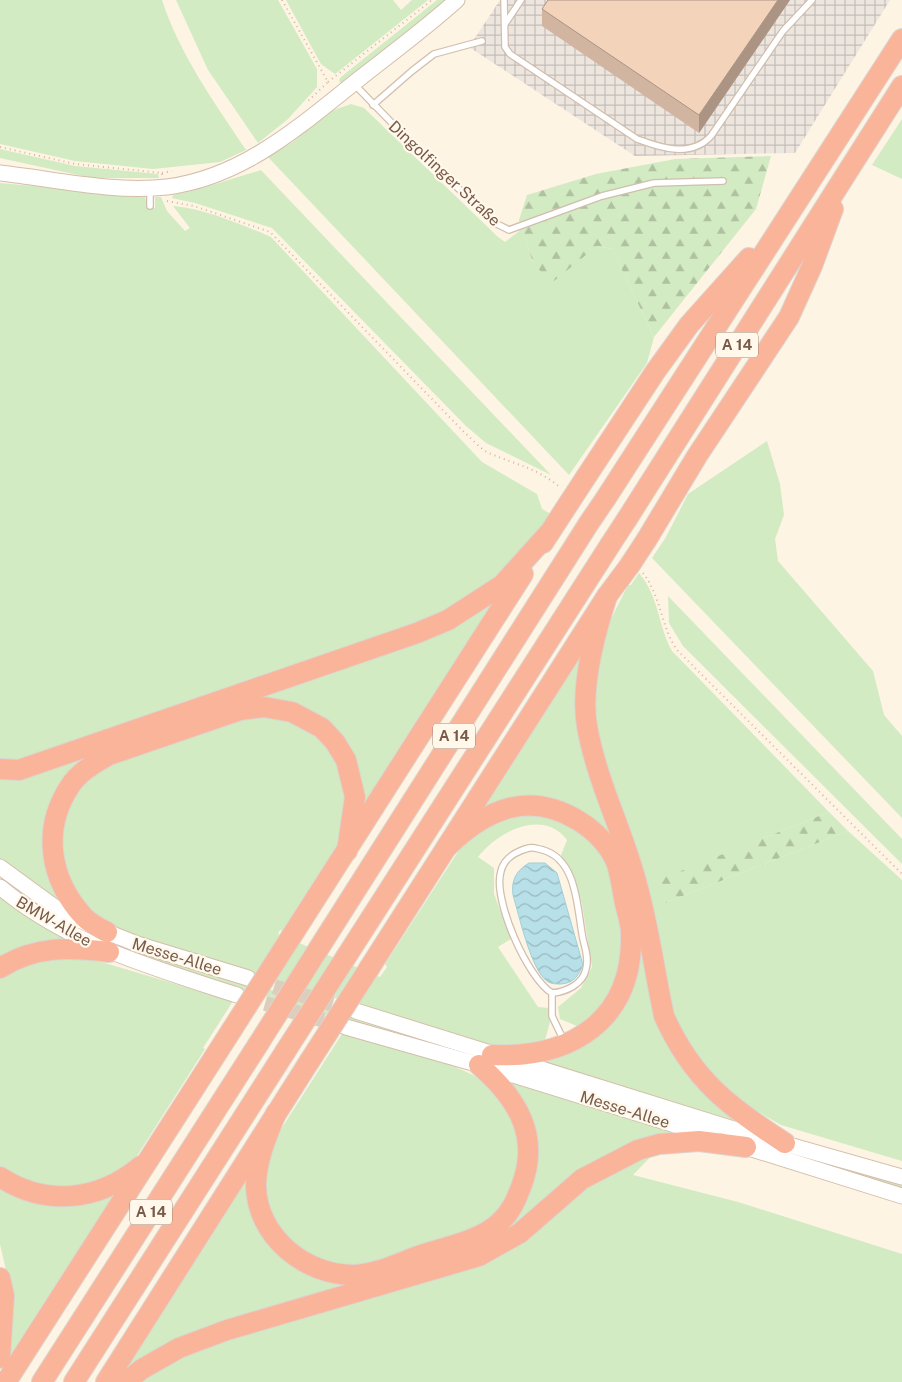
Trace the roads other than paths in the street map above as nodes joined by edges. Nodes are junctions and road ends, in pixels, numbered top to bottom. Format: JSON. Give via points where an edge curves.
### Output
{"nodes":[{"id":1,"x":457,"y":0,"type":"edge"},
{"id":2,"x":504,"y":0,"type":"edge"},
{"id":3,"x":522,"y":0,"type":"edge"},
{"id":4,"x":812,"y":0,"type":"edge"},
{"id":5,"x":505,"y":24,"type":"junction"},
{"id":6,"x":902,"y":39,"type":"edge"},
{"id":7,"x":482,"y":40,"type":"dead end"},
{"id":8,"x":354,"y":83,"type":"junction"},
{"id":9,"x":902,"y":86,"type":"edge"},
{"id":10,"x":373,"y":105,"type":"junction"},
{"id":11,"x":847,"y":172,"type":"junction"},
{"id":12,"x":0,"y":173,"type":"edge"},
{"id":13,"x":723,"y":181,"type":"dead end"},
{"id":14,"x":157,"y":187,"type":"junction"},
{"id":15,"x":150,"y":206,"type":"dead end"},
{"id":16,"x":784,"y":220,"type":"junction"},
{"id":17,"x":549,"y":533,"type":"junction"},
{"id":18,"x":607,"y":596,"type":"junction"},
{"id":19,"x":0,"y":769,"type":"edge"},
{"id":20,"x":447,"y":847,"type":"junction"},
{"id":21,"x":347,"y":851,"type":"junction"},
{"id":22,"x":0,"y":867,"type":"edge"},
{"id":23,"x":0,"y":887,"type":"edge"},
{"id":24,"x":108,"y":942,"type":"junction"},
{"id":25,"x":0,"y":968,"type":"edge"},
{"id":26,"x":248,"y":978,"type":"tunnel mouth"},
{"id":27,"x":552,"y":993,"type":"junction"},
{"id":28,"x":237,"y":995,"type":"tunnel mouth"},
{"id":29,"x":356,"y":1011,"type":"tunnel mouth"},
{"id":30,"x":346,"y":1027,"type":"tunnel mouth"},
{"id":31,"x":566,"y":1045,"type":"junction"},
{"id":32,"x":486,"y":1060,"type":"junction"},
{"id":33,"x":276,"y":1113,"type":"junction"},
{"id":34,"x":785,"y":1143,"type":"junction"},
{"id":35,"x":746,"y":1147,"type":"junction"},
{"id":36,"x":147,"y":1162,"type":"junction"},
{"id":37,"x":0,"y":1177,"type":"edge"},
{"id":38,"x":902,"y":1177,"type":"edge"},
{"id":39,"x":902,"y":1196,"type":"edge"},
{"id":40,"x":0,"y":1278,"type":"edge"},
{"id":41,"x":0,"y":1358,"type":"edge"},
{"id":42,"x":6,"y":1382,"type":"edge"},
{"id":43,"x":42,"y":1382,"type":"edge"},
{"id":44,"x":74,"y":1382,"type":"edge"},
{"id":45,"x":106,"y":1382,"type":"edge"},
{"id":46,"x":126,"y":1382,"type":"edge"}],
"edges":[{"from":1,"to":8,"type":"main road"},
{"from":2,"to":5,"type":"lane"},
{"from":3,"to":5,"type":"lane"},
{"from":4,"to":5,"type":"lane","via":[[783,31],[703,145],[682,150],[637,138],[510,54],[505,47]]},
{"from":6,"to":16,"type":"highway","number":"A 14"},
{"from":7,"to":10,"type":"lane","via":[[434,54]]},
{"from":8,"to":10,"type":"lane","name":"Dingolfinger Straße"},
{"from":8,"to":14,"type":"main road","via":[[288,135],[231,169],[197,181]]},
{"from":9,"to":11,"type":"highway","number":"A 14"},
{"from":10,"to":13,"type":"lane","name":"Dingolfinger Straße","via":[[495,223],[509,230],[602,196],[654,183]]},
{"from":11,"to":18,"type":"highway","bridge":true,"via":[[789,317],[697,456],[647,539],[637,570]]},
{"from":11,"to":44,"type":"highway","number":"A 14","bridge":true},
{"from":12,"to":14,"type":"main road","via":[[96,185]]},
{"from":14,"to":15,"type":"lane"},
{"from":16,"to":17,"type":"highway","bridge":true,"via":[[689,325],[586,477],[566,496]]},
{"from":16,"to":43,"type":"highway","number":"A 14","bridge":true},
{"from":17,"to":19,"type":"highway","via":[[502,585],[448,620],[20,770]]},
{"from":17,"to":21,"type":"highway"},
{"from":18,"to":20,"type":"highway"},
{"from":18,"to":34,"type":"highway","via":[[591,654],[587,724],[597,769],[634,875],[664,1016],[698,1074],[734,1109]]},
{"from":20,"to":31,"type":"highway","via":[[480,819],[503,808],[524,805],[561,810],[595,831],[616,862],[631,932],[629,966],[616,999],[606,1014],[592,1029]]},
{"from":20,"to":33,"type":"highway","bridge":true},
{"from":21,"to":24,"type":"highway","via":[[355,797],[346,760],[322,728],[292,712],[264,707],[240,710],[109,755],[70,786],[54,822],[51,847],[62,887]]},
{"from":21,"to":36,"type":"highway","bridge":true},
{"from":22,"to":24,"type":"main road","name":"BMW-Allee"},
{"from":23,"to":24,"type":"main road","name":"BMW-Allee","via":[[76,936]]},
{"from":24,"to":25,"type":"highway","via":[[33,952]]},
{"from":24,"to":26,"type":"main road","name":"Messe-Allee"},
{"from":24,"to":28,"type":"main road","name":"Messe-Allee"},
{"from":27,"to":27,"type":"lane","via":[[542,987],[533,973],[501,904],[501,870],[514,853],[532,847],[553,853],[564,865],[578,906],[587,955],[586,969],[580,982]]},
{"from":27,"to":31,"type":"lane","via":[[552,1016]]},
{"from":29,"to":32,"type":"main road","name":"Messe-Allee"},
{"from":30,"to":32,"type":"main road","name":"Messe-Allee"},
{"from":31,"to":32,"type":"highway","via":[[541,1053]]},
{"from":32,"to":33,"type":"highway","via":[[513,1101],[527,1132],[529,1168],[515,1205],[500,1222],[481,1235],[368,1273],[344,1274],[313,1266],[289,1252],[268,1227],[260,1209],[256,1184],[261,1155]]},
{"from":32,"to":34,"type":"main road","name":"Messe-Allee"},
{"from":32,"to":35,"type":"main road","name":"Messe-Allee"},
{"from":33,"to":45,"type":"highway"},
{"from":34,"to":38,"type":"main road","name":"Messe-Allee"},
{"from":35,"to":39,"type":"main road","name":"Messe-Allee"},
{"from":35,"to":46,"type":"highway","via":[[699,1141],[659,1144],[638,1150],[582,1179],[520,1233],[479,1256],[227,1330],[179,1348]]},
{"from":36,"to":37,"type":"highway","via":[[101,1189],[67,1198],[34,1194]]},
{"from":36,"to":42,"type":"highway"},
{"from":40,"to":41,"type":"highway","via":[[4,1296]]}]}
